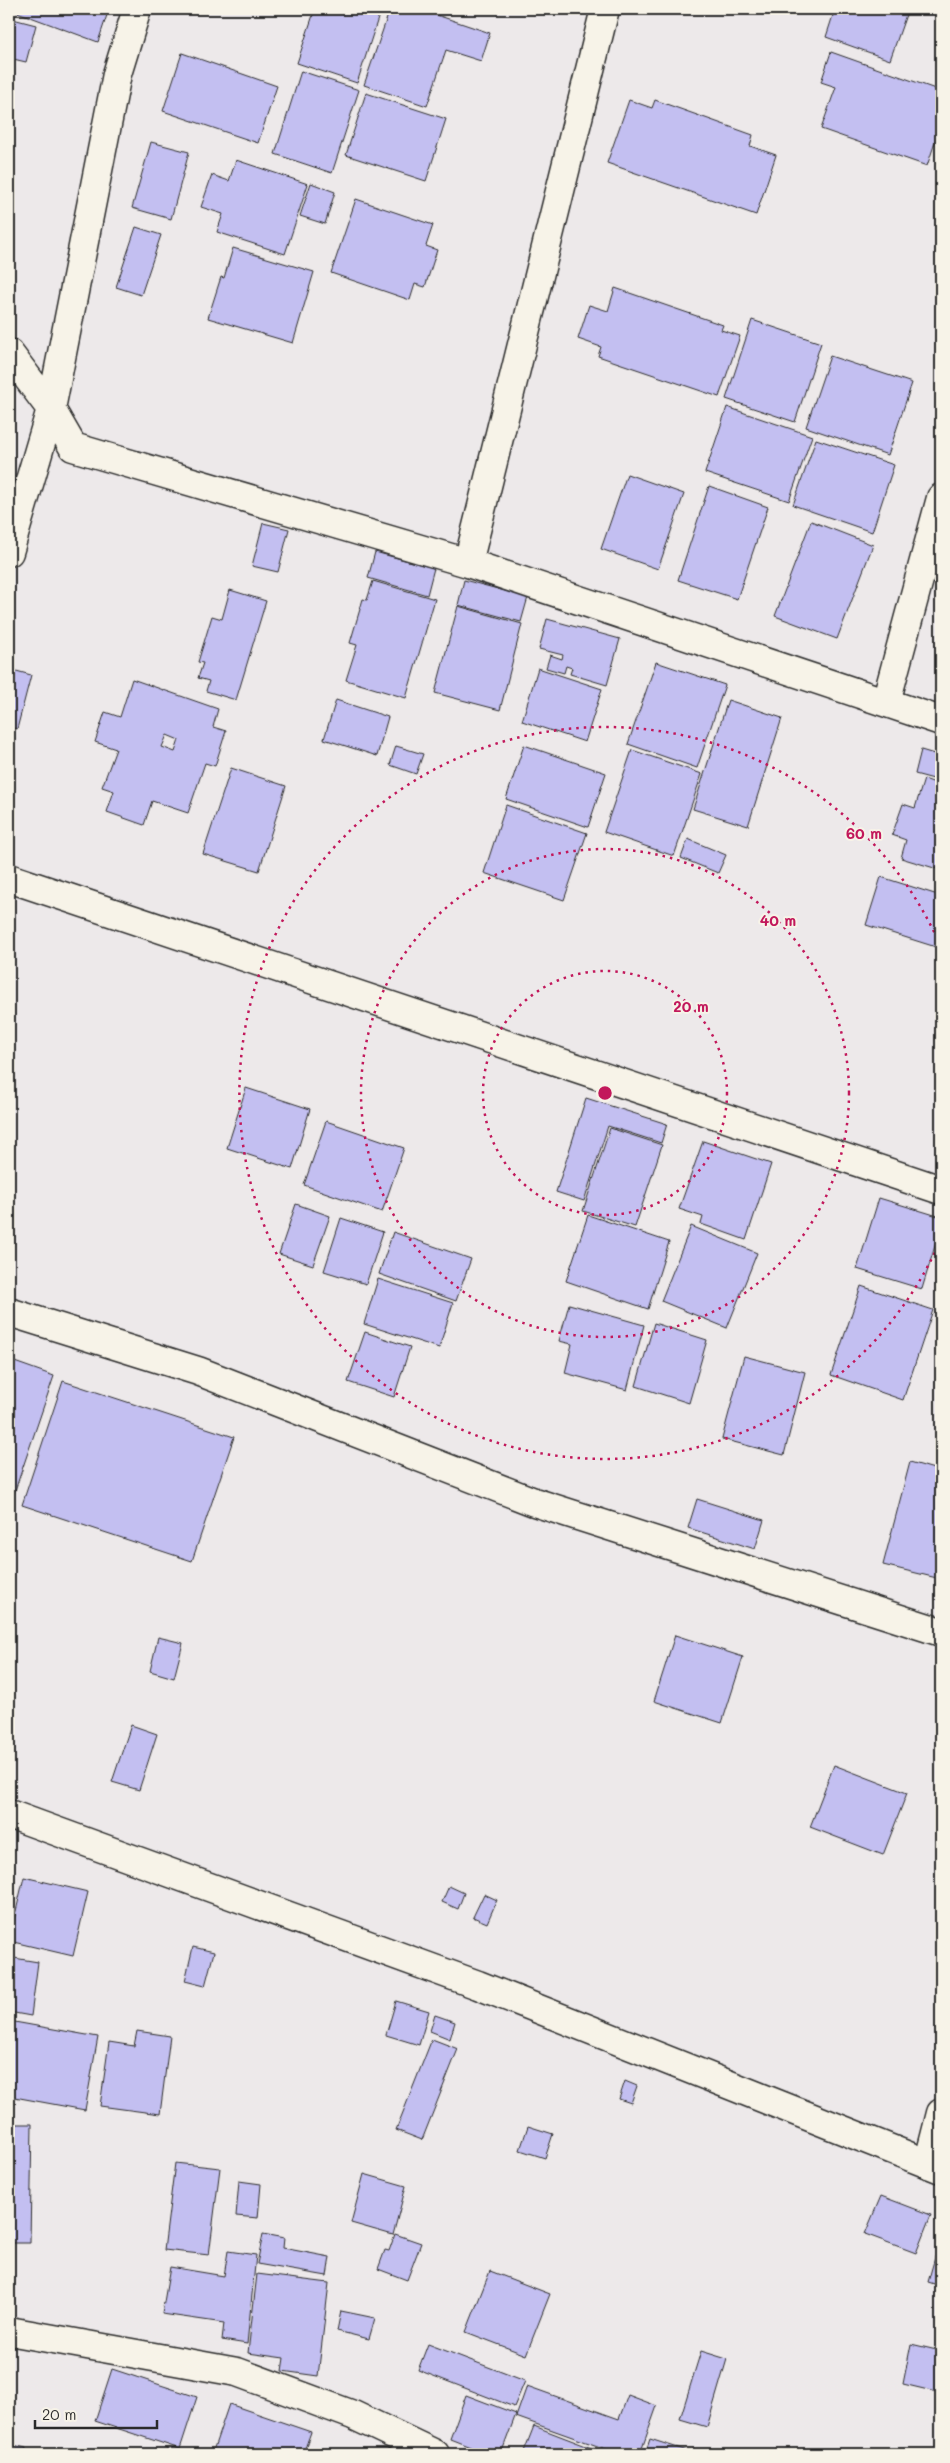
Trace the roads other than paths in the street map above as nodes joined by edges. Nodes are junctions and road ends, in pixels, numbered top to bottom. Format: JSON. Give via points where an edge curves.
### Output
{"nodes":[{"id":1,"x":137,"y":9,"type":"edge"},
{"id":2,"x":605,"y":9,"type":"edge"},
{"id":3,"x":9,"y":354,"type":"edge"},
{"id":4,"x":51,"y":409,"type":"junction"},
{"id":5,"x":73,"y":447,"type":"junction"},
{"id":6,"x":27,"y":487,"type":"junction"},
{"id":7,"x":941,"y":498,"type":"edge"},
{"id":8,"x":9,"y":552,"type":"edge"},
{"id":9,"x":468,"y":563,"type":"junction"},
{"id":10,"x":886,"y":702,"type":"junction"},
{"id":11,"x":941,"y":721,"type":"edge"},
{"id":12,"x":9,"y":878,"type":"edge"},
{"id":13,"x":941,"y":1190,"type":"edge"},
{"id":14,"x":9,"y":1312,"type":"edge"},
{"id":15,"x":941,"y":1632,"type":"edge"},
{"id":16,"x":9,"y":1814,"type":"edge"},
{"id":17,"x":941,"y":2113,"type":"edge"},
{"id":18,"x":935,"y":2166,"type":"edge"},
{"id":19,"x":9,"y":2331,"type":"edge"},
{"id":20,"x":435,"y":2454,"type":"edge"}],
"edges":[{"from":1,"to":4,"type":"street","via":[[118,74]]},
{"from":2,"to":9,"type":"street"},
{"from":3,"to":4,"type":"street"},
{"from":4,"to":5,"type":"street"},
{"from":4,"to":6,"type":"street"},
{"from":5,"to":6,"type":"street"},
{"from":5,"to":9,"type":"street"},
{"from":6,"to":8,"type":"street"},
{"from":7,"to":10,"type":"street"},
{"from":9,"to":10,"type":"street"},
{"from":10,"to":11,"type":"street"},
{"from":12,"to":13,"type":"street"},
{"from":14,"to":15,"type":"street","via":[[198,1371],[534,1502]]},
{"from":16,"to":18,"type":"street","via":[[478,1986]]},
{"from":17,"to":18,"type":"street"},
{"from":19,"to":20,"type":"street","via":[[237,2372],[353,2415]]}]}
